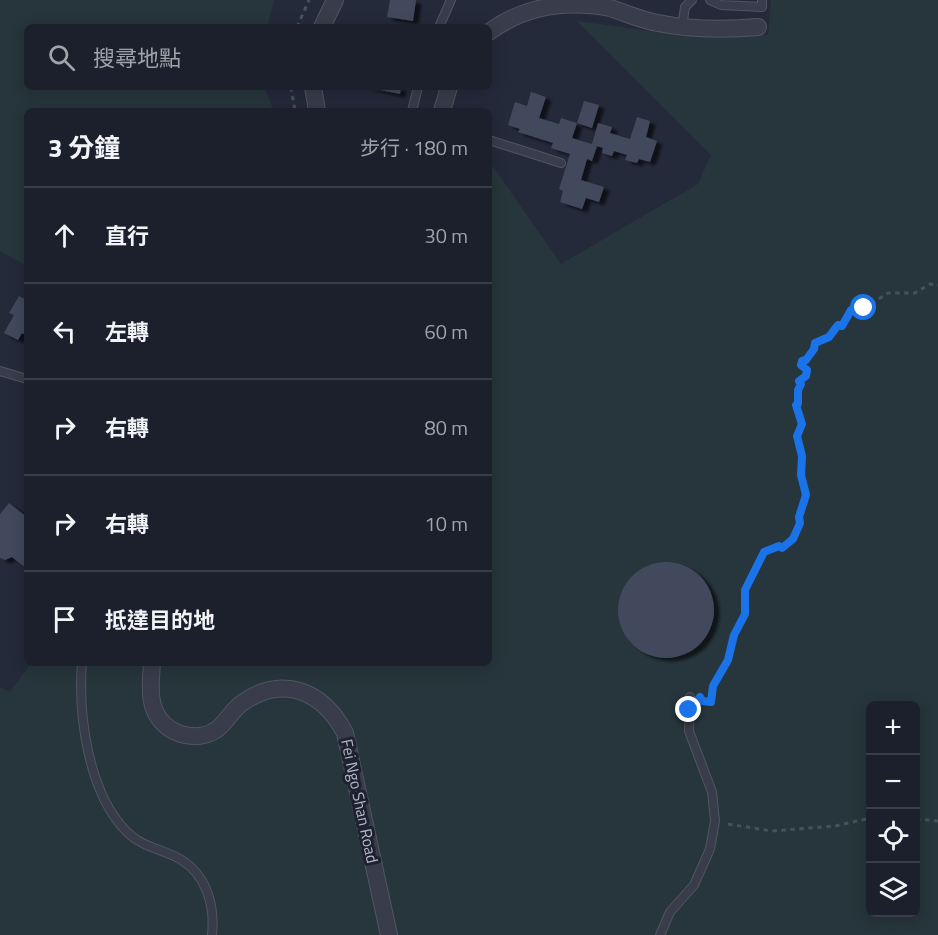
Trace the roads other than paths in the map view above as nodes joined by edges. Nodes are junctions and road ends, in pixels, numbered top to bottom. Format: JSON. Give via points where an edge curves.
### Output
{"nodes":[{"id":1,"x":335,"y":0,"type":"edge"},
{"id":2,"x":451,"y":0,"type":"edge"},
{"id":3,"x":692,"y":0,"type":"edge"},
{"id":4,"x":710,"y":0,"type":"edge"},
{"id":5,"x":762,"y":0,"type":"edge"},
{"id":6,"x":540,"y":3,"type":"edge"},
{"id":7,"x":323,"y":24,"type":"edge"},
{"id":8,"x":440,"y":24,"type":"edge"},
{"id":9,"x":682,"y":27,"type":"junction"},
{"id":10,"x":758,"y":27,"type":"dead end"},
{"id":11,"x":492,"y":30,"type":"edge"},
{"id":12,"x":314,"y":90,"type":"edge"},
{"id":13,"x":417,"y":90,"type":"edge"},
{"id":14,"x":448,"y":90,"type":"edge"},
{"id":15,"x":316,"y":108,"type":"edge"},
{"id":16,"x":413,"y":108,"type":"edge"},
{"id":17,"x":443,"y":108,"type":"edge"},
{"id":18,"x":492,"y":141,"type":"edge"},
{"id":19,"x":561,"y":163,"type":"dead end"},
{"id":20,"x":0,"y":371,"type":"edge"},
{"id":21,"x":24,"y":379,"type":"edge"},
{"id":22,"x":82,"y":666,"type":"edge"},
{"id":23,"x":152,"y":666,"type":"edge"},
{"id":24,"x":690,"y":697,"type":"dead end"},
{"id":25,"x":213,"y":935,"type":"edge"},
{"id":26,"x":389,"y":935,"type":"edge"},
{"id":27,"x":660,"y":935,"type":"edge"}],
"edges":[{"from":1,"to":7,"type":"street"},
{"from":2,"to":8,"type":"lane"},
{"from":3,"to":9,"type":"lane","via":[[685,7]]},
{"from":4,"to":5,"type":"lane","via":[[721,5],[762,6]]},
{"from":6,"to":9,"type":"street","via":[[587,3]]},
{"from":6,"to":11,"type":"street"},
{"from":9,"to":10,"type":"street"},
{"from":12,"to":15,"type":"street"},
{"from":13,"to":16,"type":"lane"},
{"from":14,"to":17,"type":"street"},
{"from":18,"to":19,"type":"lane"},
{"from":20,"to":21,"type":"lane"},
{"from":22,"to":25,"type":"lane","via":[[83,729],[108,806],[128,833],[142,844],[180,860],[198,875],[210,897]]},
{"from":23,"to":26,"type":"street","name":"Fei Ngo Shan Road","via":[[154,710],[173,732],[203,735],[216,729],[254,695],[272,690],[308,694],[337,717],[345,733]]},
{"from":24,"to":27,"type":"lane","via":[[689,731],[712,792],[715,821],[710,849],[694,885],[670,912]]}]}
